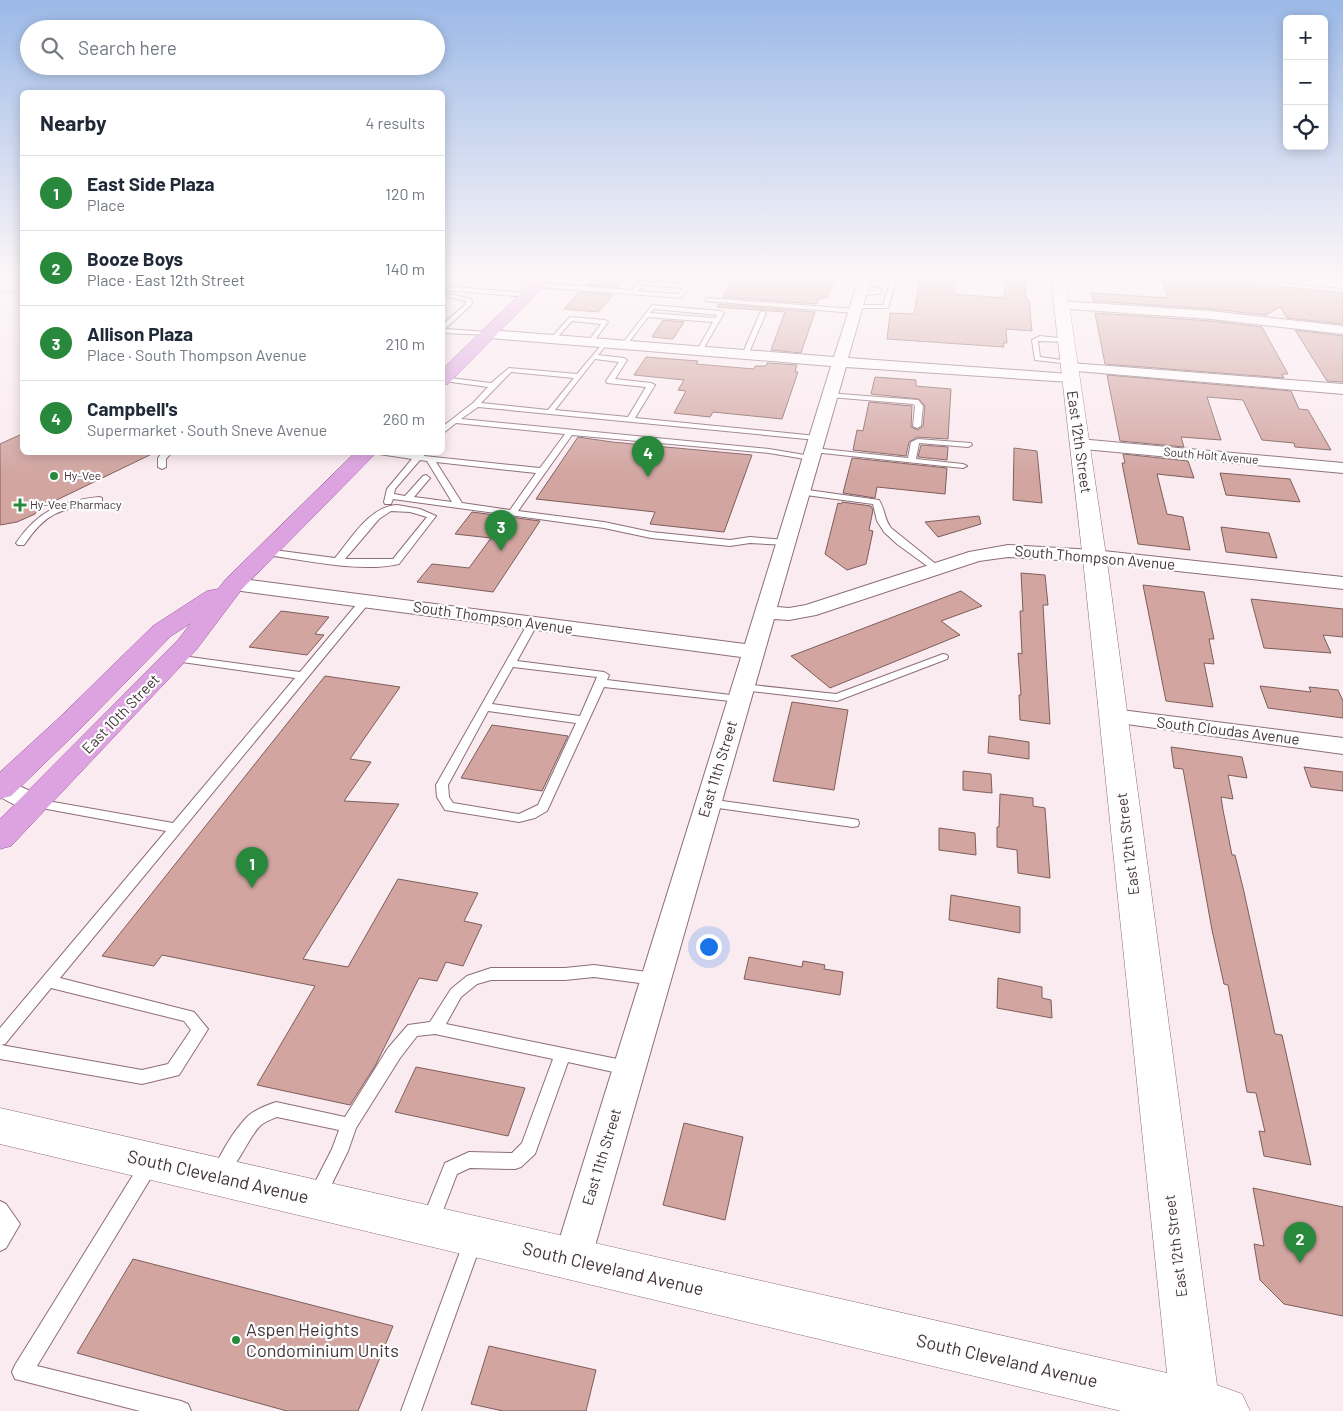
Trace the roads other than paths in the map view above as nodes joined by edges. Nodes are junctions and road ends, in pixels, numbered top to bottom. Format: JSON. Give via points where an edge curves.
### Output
{"nodes":[{"id":1,"x":479,"y":344,"type":"edge"},
{"id":2,"x":573,"y":344,"type":"edge"},
{"id":3,"x":598,"y":344,"type":"edge"},
{"id":4,"x":704,"y":344,"type":"edge"},
{"id":5,"x":750,"y":344,"type":"edge"},
{"id":6,"x":846,"y":344,"type":"edge"},
{"id":7,"x":1067,"y":344,"type":"edge"},
{"id":8,"x":624,"y":346,"type":"joint"},
{"id":9,"x":596,"y":348,"type":"junction"},
{"id":10,"x":700,"y":352,"type":"junction"},
{"id":11,"x":745,"y":355,"type":"junction"},
{"id":12,"x":840,"y":362,"type":"junction"},
{"id":13,"x":1069,"y":362,"type":"junction"},
{"id":14,"x":579,"y":376,"type":"junction"},
{"id":15,"x":445,"y":377,"type":"edge"},
{"id":16,"x":445,"y":379,"type":"edge"},
{"id":17,"x":493,"y":385,"type":"junction"},
{"id":18,"x":1343,"y":389,"type":"edge"},
{"id":19,"x":830,"y":395,"type":"junction"},
{"id":20,"x":476,"y":405,"type":"junction"},
{"id":21,"x":550,"y":412,"type":"junction"},
{"id":22,"x":630,"y":420,"type":"junction"},
{"id":23,"x":454,"y":421,"type":"junction"},
{"id":24,"x":916,"y":426,"type":"dead end"},
{"id":25,"x":445,"y":429,"type":"edge"},
{"id":26,"x":570,"y":432,"type":"junction"},
{"id":27,"x":968,"y":444,"type":"dead end"},
{"id":28,"x":1079,"y":444,"type":"junction"},
{"id":29,"x":814,"y":449,"type":"junction"},
{"id":30,"x":165,"y":455,"type":"edge"},
{"id":31,"x":366,"y":455,"type":"edge"},
{"id":32,"x":420,"y":455,"type":"edge"},
{"id":33,"x":430,"y":459,"type":"junction"},
{"id":34,"x":912,"y":461,"type":"junction"},
{"id":35,"x":963,"y":466,"type":"dead end"},
{"id":36,"x":162,"y":467,"type":"dead end"},
{"id":37,"x":1343,"y":468,"type":"edge"},
{"id":38,"x":542,"y":471,"type":"junction"},
{"id":39,"x":426,"y":478,"type":"dead end"},
{"id":40,"x":801,"y":492,"type":"junction"},
{"id":41,"x":389,"y":496,"type":"junction"},
{"id":42,"x":408,"y":498,"type":"junction"},
{"id":43,"x":99,"y":500,"type":"dead end"},
{"id":44,"x":459,"y":506,"type":"junction"},
{"id":45,"x":388,"y":508,"type":"junction"},
{"id":46,"x":512,"y":513,"type":"junction"},
{"id":47,"x":21,"y":543,"type":"dead end"},
{"id":48,"x":786,"y":543,"type":"junction"},
{"id":49,"x":266,"y":552,"type":"junction"},
{"id":50,"x":1094,"y":556,"type":"junction"},
{"id":51,"x":339,"y":560,"type":"junction"},
{"id":52,"x":937,"y":569,"type":"junction"},
{"id":53,"x":1343,"y":583,"type":"edge"},
{"id":54,"x":234,"y":584,"type":"junction"},
{"id":55,"x":365,"y":601,"type":"junction"},
{"id":56,"x":765,"y":612,"type":"junction"},
{"id":57,"x":533,"y":623,"type":"junction"},
{"id":58,"x":753,"y":652,"type":"junction"},
{"id":59,"x":943,"y":657,"type":"dead end"},
{"id":60,"x":175,"y":658,"type":"junction"},
{"id":61,"x":511,"y":663,"type":"junction"},
{"id":62,"x":302,"y":676,"type":"junction"},
{"id":63,"x":601,"y":683,"type":"junction"},
{"id":64,"x":741,"y":693,"type":"junction"},
{"id":65,"x":485,"y":707,"type":"junction"},
{"id":66,"x":1113,"y":716,"type":"junction"},
{"id":67,"x":584,"y":720,"type":"junction"},
{"id":68,"x":1343,"y":746,"type":"edge"},
{"id":69,"x":1,"y":787,"type":"edge"},
{"id":70,"x":708,"y":802,"type":"junction"},
{"id":71,"x":34,"y":803,"type":"junction"},
{"id":72,"x":853,"y":822,"type":"dead end"},
{"id":73,"x":176,"y":828,"type":"junction"},
{"id":74,"x":0,"y":838,"type":"edge"},
{"id":75,"x":655,"y":979,"type":"junction"},
{"id":76,"x":48,"y":981,"type":"junction"},
{"id":77,"x":435,"y":1028,"type":"junction"},
{"id":78,"x":0,"y":1039,"type":"edge"},
{"id":79,"x":0,"y":1052,"type":"edge"},
{"id":80,"x":563,"y":1054,"type":"junction"},
{"id":81,"x":629,"y":1068,"type":"junction"},
{"id":82,"x":349,"y":1125,"type":"junction"},
{"id":83,"x":0,"y":1126,"type":"edge"},
{"id":84,"x":152,"y":1162,"type":"junction"},
{"id":85,"x":217,"y":1177,"type":"junction"},
{"id":86,"x":314,"y":1200,"type":"junction"},
{"id":87,"x":0,"y":1210,"type":"edge"},
{"id":88,"x":428,"y":1226,"type":"junction"},
{"id":89,"x":474,"y":1237,"type":"junction"},
{"id":90,"x":0,"y":1242,"type":"edge"},
{"id":91,"x":572,"y":1260,"type":"junction"},
{"id":92,"x":1205,"y":1409,"type":"edge"},
{"id":93,"x":181,"y":1411,"type":"edge"},
{"id":94,"x":411,"y":1411,"type":"edge"}],
"edges":[{"from":1,"to":15,"type":"main road"},
{"from":2,"to":9,"type":"street"},
{"from":3,"to":9,"type":"lane"},
{"from":4,"to":10,"type":"lane"},
{"from":5,"to":11,"type":"lane"},
{"from":6,"to":12,"type":"street","name":"East 11th Street"},
{"from":7,"to":13,"type":"street","name":"East 12th Street"},
{"from":8,"to":9,"type":"street"},
{"from":8,"to":10,"type":"street"},
{"from":9,"to":14,"type":"lane"},
{"from":9,"to":22,"type":"lane","via":[[624,360],[610,381],[651,385]]},
{"from":10,"to":11,"type":"street"},
{"from":11,"to":12,"type":"street"},
{"from":12,"to":13,"type":"street"},
{"from":12,"to":19,"type":"street","name":"East 11th Street"},
{"from":13,"to":18,"type":"street"},
{"from":13,"to":28,"type":"street","name":"East 12th Street"},
{"from":14,"to":17,"type":"lane","via":[[509,370]]},
{"from":14,"to":21,"type":"lane"},
{"from":16,"to":17,"type":"lane"},
{"from":17,"to":20,"type":"lane"},
{"from":19,"to":24,"type":"lane","via":[[915,402],[919,406]]},
{"from":19,"to":29,"type":"street","name":"East 11th Street"},
{"from":20,"to":21,"type":"lane"},
{"from":20,"to":23,"type":"lane"},
{"from":21,"to":22,"type":"lane"},
{"from":22,"to":29,"type":"lane"},
{"from":23,"to":25,"type":"lane"},
{"from":23,"to":26,"type":"lane"},
{"from":26,"to":29,"type":"lane","via":[[769,451]]},
{"from":26,"to":38,"type":"lane"},
{"from":27,"to":34,"type":"lane","via":[[918,440]]},
{"from":28,"to":37,"type":"street","name":"South Holt Avenue"},
{"from":28,"to":50,"type":"street","name":"East 12th Street"},
{"from":29,"to":34,"type":"lane"},
{"from":29,"to":40,"type":"street","name":"East 11th Street"},
{"from":30,"to":36,"type":"lane"},
{"from":31,"to":49,"type":"main road","name":"East 10th Street"},
{"from":32,"to":33,"type":"lane"},
{"from":32,"to":41,"type":"lane","via":[[391,489]]},
{"from":33,"to":38,"type":"lane"},
{"from":33,"to":44,"type":"lane"},
{"from":34,"to":35,"type":"lane"},
{"from":38,"to":46,"type":"lane"},
{"from":39,"to":42,"type":"lane"},
{"from":40,"to":48,"type":"street","name":"East 11th Street"},
{"from":40,"to":52,"type":"lane","via":[[876,502],[879,516],[888,530]]},
{"from":41,"to":42,"type":"lane"},
{"from":41,"to":45,"type":"lane"},
{"from":42,"to":44,"type":"lane"},
{"from":43,"to":47,"type":"lane","via":[[80,501],[45,516],[30,527]]},
{"from":44,"to":46,"type":"lane"},
{"from":45,"to":51,"type":"lane"},
{"from":45,"to":51,"type":"lane","via":[[422,511],[432,516],[396,562],[379,565]]},
{"from":46,"to":48,"type":"lane","via":[[604,525],[651,535],[730,543],[750,540]]},
{"from":48,"to":56,"type":"street","name":"East 11th Street"},
{"from":49,"to":51,"type":"lane"},
{"from":49,"to":54,"type":"main road","name":"East 10th Street"},
{"from":50,"to":52,"type":"street","name":"South Thompson Avenue","via":[[1008,551],[976,556]]},
{"from":50,"to":53,"type":"street","name":"South Thompson Avenue"},
{"from":50,"to":66,"type":"street","name":"East 12th Street"},
{"from":52,"to":56,"type":"street","name":"South Thompson Avenue","via":[[809,611],[790,614]]},
{"from":54,"to":55,"type":"street","name":"South Thompson Avenue"},
{"from":54,"to":60,"type":"main road","name":"East 10th Street"},
{"from":54,"to":69,"type":"main road","name":"East 10th Street","via":[[162,631]]},
{"from":55,"to":57,"type":"street","name":"South Thompson Avenue"},
{"from":55,"to":62,"type":"lane"},
{"from":56,"to":58,"type":"street","name":"East 11th Street"},
{"from":57,"to":58,"type":"street","name":"South Thompson Avenue"},
{"from":57,"to":61,"type":"lane"},
{"from":58,"to":64,"type":"street","name":"East 11th Street"},
{"from":59,"to":64,"type":"lane","via":[[837,698]]},
{"from":60,"to":62,"type":"lane"},
{"from":60,"to":71,"type":"main road","name":"East 10th Street"},
{"from":61,"to":63,"type":"lane","via":[[604,675]]},
{"from":61,"to":65,"type":"lane"},
{"from":62,"to":73,"type":"lane"},
{"from":63,"to":64,"type":"lane"},
{"from":63,"to":67,"type":"lane"},
{"from":64,"to":70,"type":"street","name":"East 11th Street"},
{"from":65,"to":67,"type":"lane"},
{"from":65,"to":67,"type":"lane","via":[[442,786],[448,807],[519,818],[543,808]]},
{"from":66,"to":68,"type":"street","name":"South Cloudas Avenue"},
{"from":66,"to":92,"type":"street","name":"East 12th Street"},
{"from":69,"to":71,"type":"street"},
{"from":70,"to":72,"type":"lane"},
{"from":70,"to":75,"type":"street","name":"East 11th Street"},
{"from":71,"to":73,"type":"lane"},
{"from":71,"to":74,"type":"main road","name":"East 10th Street"},
{"from":73,"to":76,"type":"lane"},
{"from":75,"to":77,"type":"lane","via":[[594,971],[491,974],[472,980],[456,993]]},
{"from":75,"to":81,"type":"street","name":"East 11th Street"},
{"from":76,"to":78,"type":"lane"},
{"from":76,"to":79,"type":"lane","via":[[189,1016],[200,1030],[174,1070],[142,1078]]},
{"from":77,"to":80,"type":"lane"},
{"from":77,"to":82,"type":"lane","via":[[413,1030],[394,1053]]},
{"from":80,"to":81,"type":"lane"},
{"from":80,"to":88,"type":"lane","via":[[529,1148],[515,1161],[469,1160],[451,1169]]},
{"from":81,"to":91,"type":"street","name":"East 11th Street"},
{"from":82,"to":85,"type":"lane","via":[[276,1109],[255,1120]]},
{"from":82,"to":86,"type":"lane","via":[[340,1151]]},
{"from":83,"to":84,"type":"street","name":"South Cleveland Avenue"},
{"from":84,"to":85,"type":"street","name":"South Cleveland Avenue"},
{"from":84,"to":93,"type":"lane","via":[[22,1372]]},
{"from":85,"to":86,"type":"street","name":"South Cleveland Avenue"},
{"from":86,"to":88,"type":"street","name":"South Cleveland Avenue"},
{"from":87,"to":90,"type":"lane","via":[[11,1224]]},
{"from":88,"to":89,"type":"street","name":"South Cleveland Avenue"},
{"from":89,"to":91,"type":"street","name":"South Cleveland Avenue"},
{"from":89,"to":94,"type":"lane"},
{"from":91,"to":92,"type":"street","name":"South Cleveland Avenue"}]}
